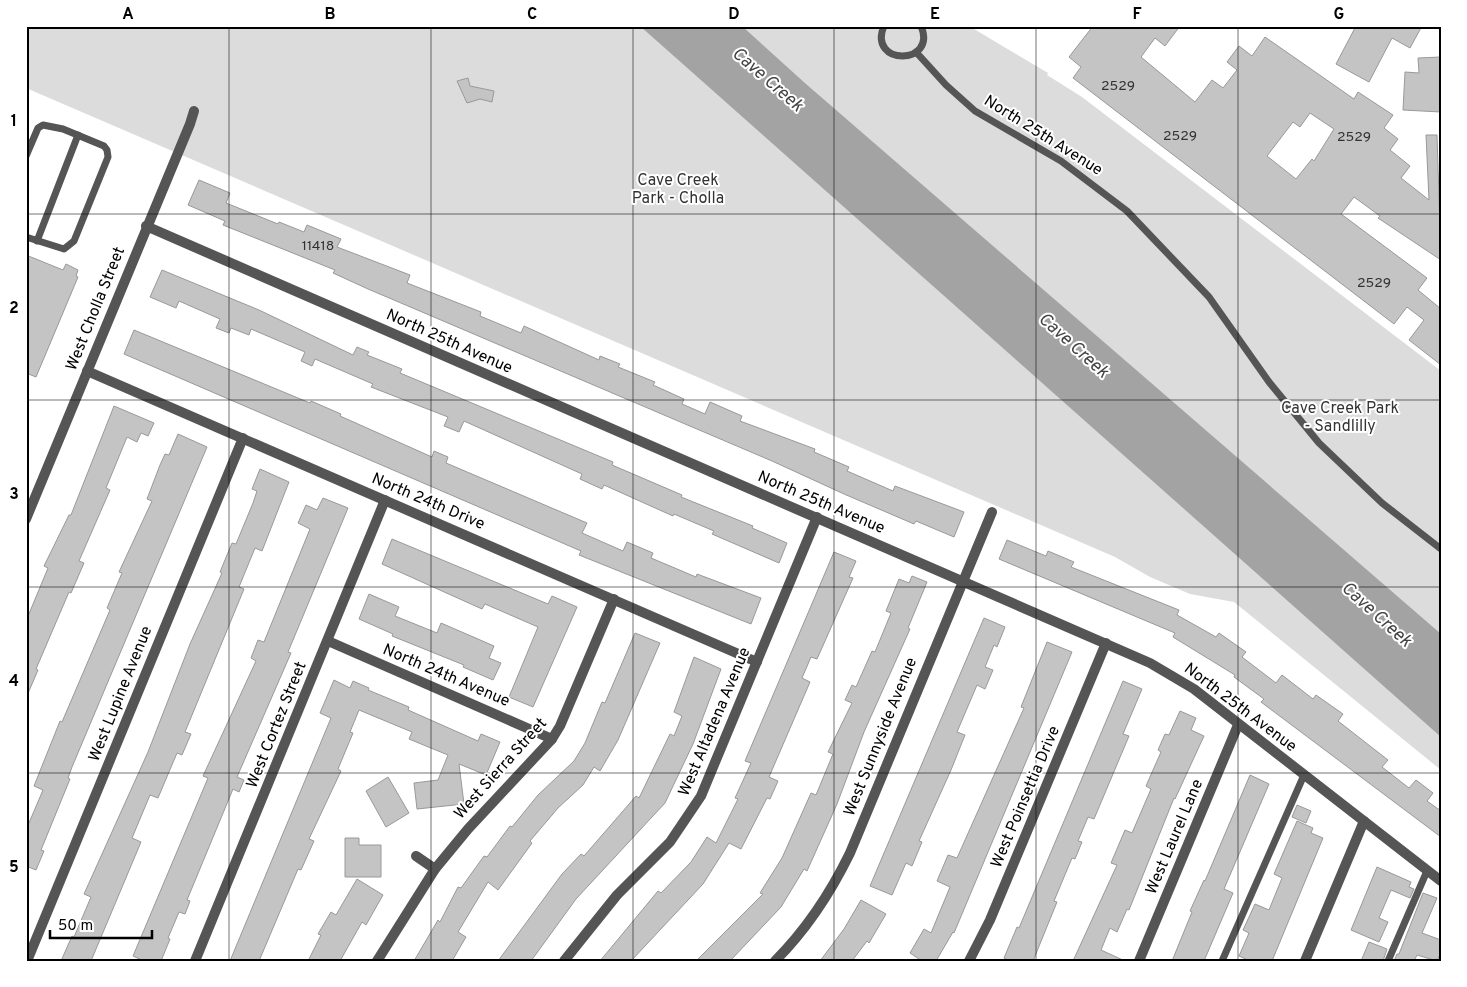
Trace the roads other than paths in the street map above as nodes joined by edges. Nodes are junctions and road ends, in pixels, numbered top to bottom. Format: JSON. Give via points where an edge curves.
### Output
{"nodes":[{"id":1,"x":884,"y":26,"type":"edge"},
{"id":2,"x":921,"y":26,"type":"edge"},
{"id":3,"x":916,"y":52,"type":"junction"},
{"id":4,"x":194,"y":111,"type":"dead end"},
{"id":5,"x":78,"y":135,"type":"junction"},
{"id":6,"x":26,"y":156,"type":"edge"},
{"id":7,"x":146,"y":226,"type":"junction"},
{"id":8,"x":26,"y":237,"type":"edge"},
{"id":9,"x":36,"y":241,"type":"junction"},
{"id":10,"x":87,"y":371,"type":"junction"},
{"id":11,"x":242,"y":438,"type":"junction"},
{"id":12,"x":385,"y":500,"type":"junction"},
{"id":13,"x":992,"y":512,"type":"dead end"},
{"id":14,"x":817,"y":517,"type":"junction"},
{"id":15,"x":26,"y":519,"type":"edge"},
{"id":16,"x":1441,"y":549,"type":"edge"},
{"id":17,"x":962,"y":581,"type":"junction"},
{"id":18,"x":614,"y":599,"type":"junction"},
{"id":19,"x":328,"y":641,"type":"junction"},
{"id":20,"x":1106,"y":643,"type":"junction"},
{"id":21,"x":757,"y":662,"type":"junction"},
{"id":22,"x":1238,"y":724,"type":"junction"},
{"id":23,"x":552,"y":739,"type":"junction"},
{"id":24,"x":1304,"y":775,"type":"junction"},
{"id":25,"x":1364,"y":821,"type":"junction"},
{"id":26,"x":416,"y":856,"type":"dead end"},
{"id":27,"x":435,"y":869,"type":"junction"},
{"id":28,"x":1428,"y":871,"type":"junction"},
{"id":29,"x":1441,"y":881,"type":"edge"},
{"id":30,"x":27,"y":961,"type":"edge"},
{"id":31,"x":196,"y":961,"type":"edge"},
{"id":32,"x":377,"y":961,"type":"edge"},
{"id":33,"x":564,"y":961,"type":"edge"},
{"id":34,"x":775,"y":961,"type":"edge"},
{"id":35,"x":970,"y":961,"type":"edge"},
{"id":36,"x":1139,"y":961,"type":"edge"},
{"id":37,"x":1222,"y":961,"type":"edge"},
{"id":38,"x":1305,"y":961,"type":"edge"},
{"id":39,"x":1388,"y":961,"type":"edge"}],
"edges":[{"from":1,"to":3,"type":"lane","via":[[882,42],[890,53],[904,57]]},
{"from":2,"to":3,"type":"lane","via":[[923,41]]},
{"from":3,"to":16,"type":"lane","name":"North 25th Avenue","via":[[975,112],[1060,161],[1127,211],[1209,297],[1269,382],[1319,443],[1382,504]]},
{"from":4,"to":7,"type":"street","name":"West Cholla Street"},
{"from":5,"to":6,"type":"lane","via":[[43,125],[38,128]]},
{"from":5,"to":9,"type":"lane"},
{"from":5,"to":9,"type":"lane","via":[[104,146],[108,157],[74,241],[64,249]]},
{"from":7,"to":10,"type":"street","name":"West Cholla Street"},
{"from":7,"to":14,"type":"street","name":"North 25th Avenue"},
{"from":8,"to":9,"type":"lane"},
{"from":10,"to":11,"type":"street","name":"North 24th Drive"},
{"from":10,"to":15,"type":"street","name":"West Cholla Street"},
{"from":11,"to":12,"type":"street","name":"North 24th Drive"},
{"from":11,"to":30,"type":"street","name":"West Lupine Avenue"},
{"from":12,"to":18,"type":"street","name":"North 24th Drive"},
{"from":12,"to":19,"type":"street","name":"West Cortez Street"},
{"from":13,"to":17,"type":"street","name":"West Sunnyside Avenue"},
{"from":14,"to":17,"type":"street","name":"North 25th Avenue"},
{"from":14,"to":21,"type":"street","name":"West Altadena Avenue"},
{"from":17,"to":20,"type":"street","name":"North 25th Avenue"},
{"from":17,"to":34,"type":"street","name":"West Sunnyside Avenue","via":[[835,883],[792,945]]},
{"from":18,"to":21,"type":"street","name":"North 24th Drive"},
{"from":18,"to":23,"type":"street","name":"West Sierra Street"},
{"from":19,"to":23,"type":"street","name":"North 24th Avenue"},
{"from":19,"to":31,"type":"street","name":"West Cortez Street"},
{"from":20,"to":22,"type":"street","name":"North 25th Avenue","via":[[1176,677]]},
{"from":20,"to":35,"type":"street","name":"West Poinsettia Drive"},
{"from":21,"to":33,"type":"street","name":"West Altadena Avenue","via":[[701,796],[685,822],[670,842],[617,895]]},
{"from":22,"to":24,"type":"street","name":"North 25th Avenue"},
{"from":22,"to":36,"type":"street","name":"West Laurel Lane"},
{"from":23,"to":27,"type":"street","name":"West Sierra Street"},
{"from":24,"to":25,"type":"street","name":"North 25th Avenue"},
{"from":24,"to":37,"type":"lane"},
{"from":25,"to":28,"type":"street","name":"North 25th Avenue"},
{"from":25,"to":38,"type":"street"},
{"from":26,"to":27,"type":"street"},
{"from":27,"to":32,"type":"street","name":"West Sierra Street"},
{"from":28,"to":29,"type":"street","name":"North 25th Avenue"},
{"from":28,"to":39,"type":"lane"}]}
